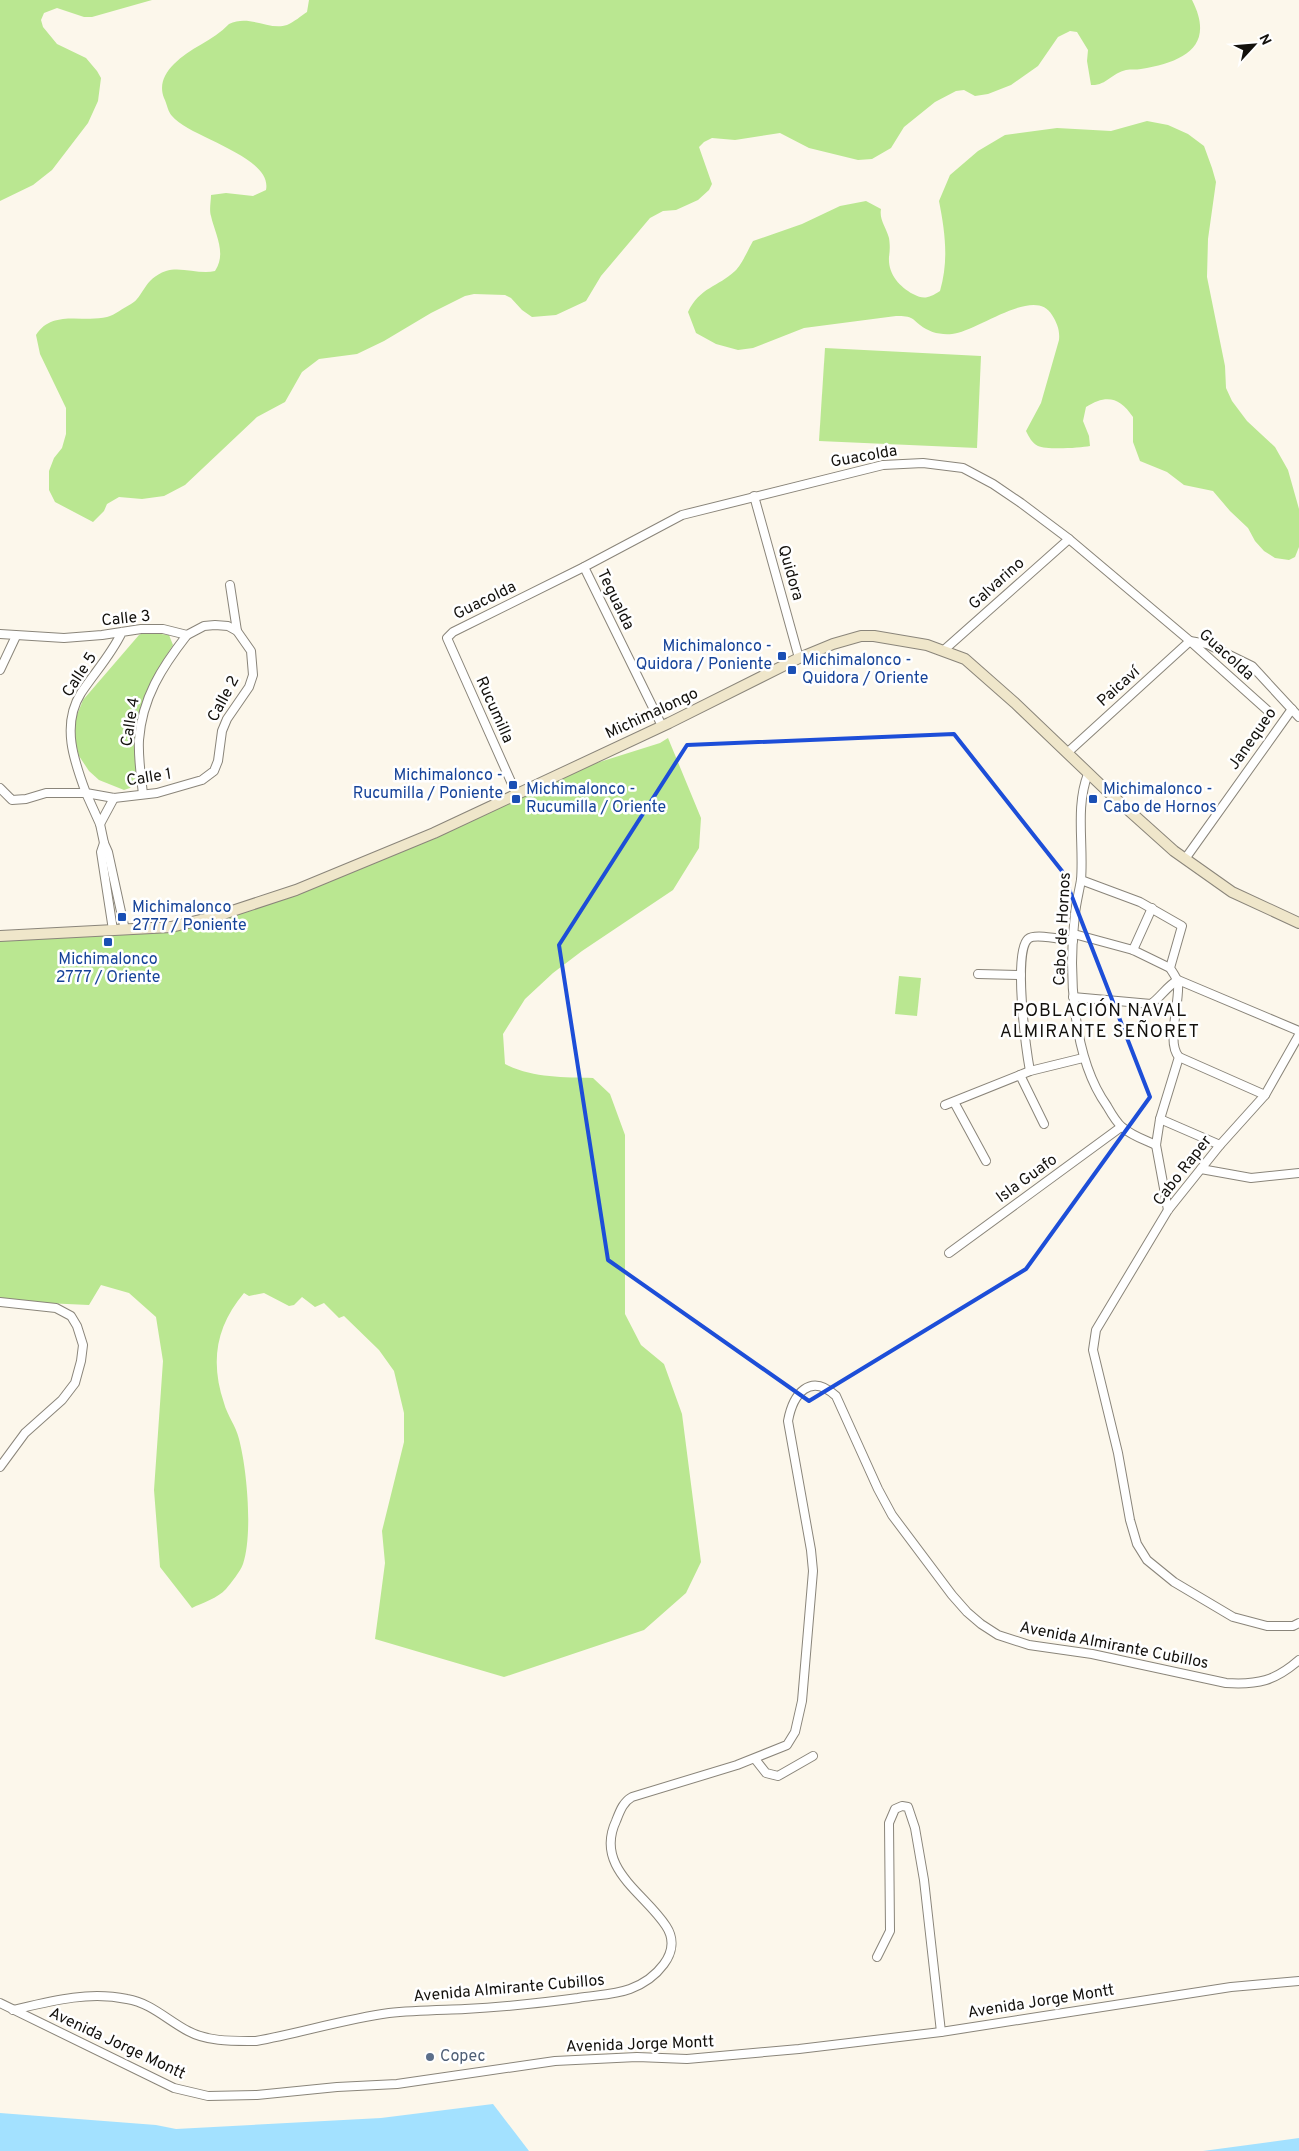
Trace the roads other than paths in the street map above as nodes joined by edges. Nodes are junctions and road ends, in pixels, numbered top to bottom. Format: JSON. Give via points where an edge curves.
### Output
{"nodes":[{"id":1,"x":754,"y":496,"type":"junction"},
{"id":2,"x":1069,"y":539,"type":"junction"},
{"id":3,"x":584,"y":567,"type":"junction"},
{"id":4,"x":230,"y":585,"type":"dead end"},
{"id":5,"x":237,"y":631,"type":"junction"},
{"id":6,"x":122,"y":632,"type":"junction"},
{"id":7,"x":0,"y":634,"type":"edge"},
{"id":8,"x":186,"y":635,"type":"junction"},
{"id":9,"x":16,"y":636,"type":"junction"},
{"id":10,"x":447,"y":638,"type":"joint"},
{"id":11,"x":1190,"y":641,"type":"junction"},
{"id":12,"x":944,"y":650,"type":"junction"},
{"id":13,"x":799,"y":658,"type":"junction"},
{"id":14,"x":0,"y":670,"type":"edge"},
{"id":15,"x":1292,"y":709,"type":"junction"},
{"id":16,"x":1267,"y":710,"type":"dead end"},
{"id":17,"x":1299,"y":717,"type":"edge"},
{"id":18,"x":662,"y":726,"type":"junction"},
{"id":19,"x":1067,"y":753,"type":"junction"},
{"id":20,"x":214,"y":772,"type":"joint"},
{"id":21,"x":1088,"y":774,"type":"junction"},
{"id":22,"x":2,"y":791,"type":"edge"},
{"id":23,"x":86,"y":793,"type":"junction"},
{"id":24,"x":516,"y":793,"type":"junction"},
{"id":25,"x":143,"y":794,"type":"junction"},
{"id":26,"x":114,"y":798,"type":"junction"},
{"id":27,"x":100,"y":824,"type":"junction"},
{"id":28,"x":104,"y":843,"type":"junction"},
{"id":29,"x":1185,"y":859,"type":"junction"},
{"id":30,"x":1081,"y":880,"type":"junction"},
{"id":31,"x":1152,"y":908,"type":"junction"},
{"id":32,"x":1299,"y":923,"type":"edge"},
{"id":33,"x":112,"y":930,"type":"junction"},
{"id":34,"x":124,"y":930,"type":"junction"},
{"id":35,"x":0,"y":936,"type":"edge"},
{"id":36,"x":1074,"y":937,"type":"junction"},
{"id":37,"x":1133,"y":950,"type":"junction"},
{"id":38,"x":1170,"y":968,"type":"junction"},
{"id":39,"x":978,"y":974,"type":"dead end"},
{"id":40,"x":1021,"y":975,"type":"junction"},
{"id":41,"x":1178,"y":980,"type":"junction"},
{"id":42,"x":1073,"y":997,"type":"junction"},
{"id":43,"x":1299,"y":1031,"type":"edge"},
{"id":44,"x":1299,"y":1035,"type":"edge"},
{"id":45,"x":1179,"y":1057,"type":"junction"},
{"id":46,"x":1083,"y":1058,"type":"junction"},
{"id":47,"x":1030,"y":1071,"type":"junction"},
{"id":48,"x":1020,"y":1075,"type":"junction"},
{"id":49,"x":1265,"y":1095,"type":"junction"},
{"id":50,"x":954,"y":1102,"type":"junction"},
{"id":51,"x":945,"y":1105,"type":"dead end"},
{"id":52,"x":1160,"y":1119,"type":"junction"},
{"id":53,"x":1044,"y":1124,"type":"dead end"},
{"id":54,"x":1121,"y":1127,"type":"junction"},
{"id":55,"x":1156,"y":1145,"type":"junction"},
{"id":56,"x":1220,"y":1145,"type":"junction"},
{"id":57,"x":986,"y":1161,"type":"dead end"},
{"id":58,"x":1201,"y":1169,"type":"junction"},
{"id":59,"x":1299,"y":1172,"type":"edge"},
{"id":60,"x":1168,"y":1210,"type":"junction"},
{"id":61,"x":949,"y":1253,"type":"dead end"},
{"id":62,"x":0,"y":1302,"type":"edge"},
{"id":63,"x":0,"y":1467,"type":"edge"},
{"id":64,"x":1299,"y":1623,"type":"edge"},
{"id":65,"x":1299,"y":1660,"type":"edge"},
{"id":66,"x":813,"y":1756,"type":"dead end"},
{"id":67,"x":755,"y":1759,"type":"junction"},
{"id":68,"x":877,"y":1957,"type":"dead end"},
{"id":69,"x":1299,"y":1981,"type":"edge"},
{"id":70,"x":0,"y":2003,"type":"edge"},
{"id":71,"x":12,"y":2010,"type":"junction"},
{"id":72,"x":941,"y":2032,"type":"junction"}],
"edges":[{"from":1,"to":2,"type":"street","name":"Guacolda","via":[[883,465],[923,463],[963,468],[994,484]]},
{"from":1,"to":3,"type":"street","name":"Guacolda","via":[[682,515]]},
{"from":1,"to":13,"type":"street","name":"Quidora"},
{"from":2,"to":11,"type":"street","name":"Guacolda"},
{"from":2,"to":12,"type":"street","name":"Galvarino"},
{"from":3,"to":10,"type":"street","name":"Guacolda","via":[[452,632]]},
{"from":3,"to":18,"type":"street","name":"Tegualda"},
{"from":4,"to":5,"type":"street"},
{"from":5,"to":8,"type":"street","via":[[215,625],[204,626]]},
{"from":5,"to":20,"type":"street","name":"Calle 2","via":[[251,650],[253,674],[249,687],[222,731]]},
{"from":6,"to":8,"type":"street","name":"Calle 3","via":[[163,629]]},
{"from":6,"to":9,"type":"street","name":"Calle 3","via":[[64,638]]},
{"from":6,"to":23,"type":"street","name":"Calle 5","via":[[82,693],[71,717],[72,752]]},
{"from":7,"to":9,"type":"street","name":"Calle 3"},
{"from":8,"to":25,"type":"street","name":"Calle 4","via":[[150,690],[145,706],[139,740]]},
{"from":9,"to":14,"type":"street"},
{"from":10,"to":24,"type":"street","name":"Rucumilla"},
{"from":11,"to":15,"type":"street","via":[[1206,644],[1252,666]]},
{"from":11,"to":16,"type":"street","name":"Guacolda"},
{"from":11,"to":19,"type":"street","name":"Paicaví"},
{"from":12,"to":13,"type":"main road","name":"Michimalongo","via":[[906,641],[861,636]]},
{"from":12,"to":19,"type":"main road","name":"Michimalongo","via":[[965,659]]},
{"from":13,"to":18,"type":"main road","name":"Michimalongo"},
{"from":15,"to":17,"type":"street"},
{"from":15,"to":29,"type":"street","name":"Janequeo"},
{"from":18,"to":24,"type":"main road","name":"Michimalongo"},
{"from":19,"to":21,"type":"main road","name":"Michimalongo"},
{"from":20,"to":25,"type":"street","name":"Calle 1","via":[[202,780],[177,788]]},
{"from":21,"to":29,"type":"main road","name":"Michimalongo"},
{"from":21,"to":30,"type":"street","name":"Cabo de Hornos","via":[[1082,809]]},
{"from":22,"to":23,"type":"street","name":"Calle 1","via":[[12,800],[46,793]]},
{"from":23,"to":26,"type":"street","name":"Calle 1"},
{"from":23,"to":27,"type":"street"},
{"from":24,"to":34,"type":"main road","name":"Michimalongo","via":[[434,833],[296,890],[217,916],[171,927]]},
{"from":25,"to":26,"type":"street","name":"Calle 1"},
{"from":26,"to":27,"type":"street"},
{"from":27,"to":28,"type":"street"},
{"from":28,"to":33,"type":"street","via":[[101,852]]},
{"from":28,"to":34,"type":"street"},
{"from":29,"to":32,"type":"main road","name":"Michimalongo","via":[[1232,892]]},
{"from":30,"to":31,"type":"street"},
{"from":30,"to":36,"type":"street","name":"Cabo de Hornos","via":[[1074,915]]},
{"from":31,"to":37,"type":"street"},
{"from":31,"to":38,"type":"street","via":[[1182,926]]},
{"from":33,"to":34,"type":"main road","name":"Michimalongo"},
{"from":33,"to":35,"type":"main road","name":"Michimalongo"},
{"from":36,"to":37,"type":"street"},
{"from":36,"to":40,"type":"street","via":[[1033,936],[1027,939]]},
{"from":36,"to":42,"type":"street","name":"Cabo de Hornos"},
{"from":37,"to":38,"type":"street"},
{"from":38,"to":41,"type":"street"},
{"from":39,"to":40,"type":"street"},
{"from":40,"to":47,"type":"street","via":[[1023,1027]]},
{"from":41,"to":42,"type":"street","via":[[1151,1004]]},
{"from":41,"to":43,"type":"street"},
{"from":41,"to":45,"type":"street","via":[[1173,1045]]},
{"from":42,"to":46,"type":"street","name":"Cabo de Hornos"},
{"from":44,"to":49,"type":"street","name":"Cabo Raper"},
{"from":45,"to":49,"type":"street"},
{"from":45,"to":52,"type":"street"},
{"from":46,"to":47,"type":"street"},
{"from":46,"to":54,"type":"street","name":"Cabo de Hornos","via":[[1100,1097]]},
{"from":47,"to":48,"type":"street"},
{"from":48,"to":50,"type":"street"},
{"from":48,"to":53,"type":"street"},
{"from":49,"to":56,"type":"street","name":"Cabo Raper"},
{"from":50,"to":51,"type":"street"},
{"from":50,"to":57,"type":"street"},
{"from":52,"to":55,"type":"street"},
{"from":52,"to":56,"type":"street"},
{"from":54,"to":55,"type":"street","name":"Cabo de Hornos"},
{"from":54,"to":61,"type":"street","name":"Isla Guafo"},
{"from":55,"to":60,"type":"street"},
{"from":56,"to":58,"type":"street","name":"Cabo Raper"},
{"from":58,"to":59,"type":"street","via":[[1251,1178]]},
{"from":58,"to":60,"type":"street","name":"Cabo Raper"},
{"from":60,"to":64,"type":"street","name":"Cabo Raper","via":[[1096,1330],[1093,1350],[1137,1544],[1147,1560],[1174,1582],[1234,1617],[1267,1626]]},
{"from":62,"to":63,"type":"street","via":[[56,1308],[71,1316],[83,1346],[75,1383],[62,1400],[25,1433]]},
{"from":65,"to":67,"type":"street","name":"Avenida Almirante Cubillos","via":[[1270,1680],[1226,1683],[1092,1654],[1029,1645],[998,1635],[967,1612],[913,1544],[878,1489],[836,1396],[826,1387],[814,1386],[793,1400],[788,1421],[813,1571],[802,1701],[792,1739]]},
{"from":66,"to":67,"type":"street","via":[[778,1776],[766,1773]]},
{"from":67,"to":71,"type":"street","name":"Avenida Almirante Cubillos","via":[[632,1797],[622,1806],[613,1827],[612,1856],[626,1881],[666,1926],[671,1938],[669,1958],[649,1978],[629,1989],[606,1995],[500,2007],[388,2013],[256,2041],[236,2042],[202,2037],[187,2031],[162,2013],[128,1999],[72,1996]]},
{"from":68,"to":72,"type":"street","via":[[890,1931],[889,1823],[895,1809],[908,1807],[924,1880]]},
{"from":69,"to":72,"type":"street","name":"Avenida Jorge Montt","via":[[1231,1987]]},
{"from":70,"to":71,"type":"street","name":"Avenida Jorge Montt"},
{"from":71,"to":72,"type":"street","name":"Avenida Jorge Montt","via":[[174,2088],[228,2096],[398,2084],[555,2061],[637,2057],[687,2059]]}]}
